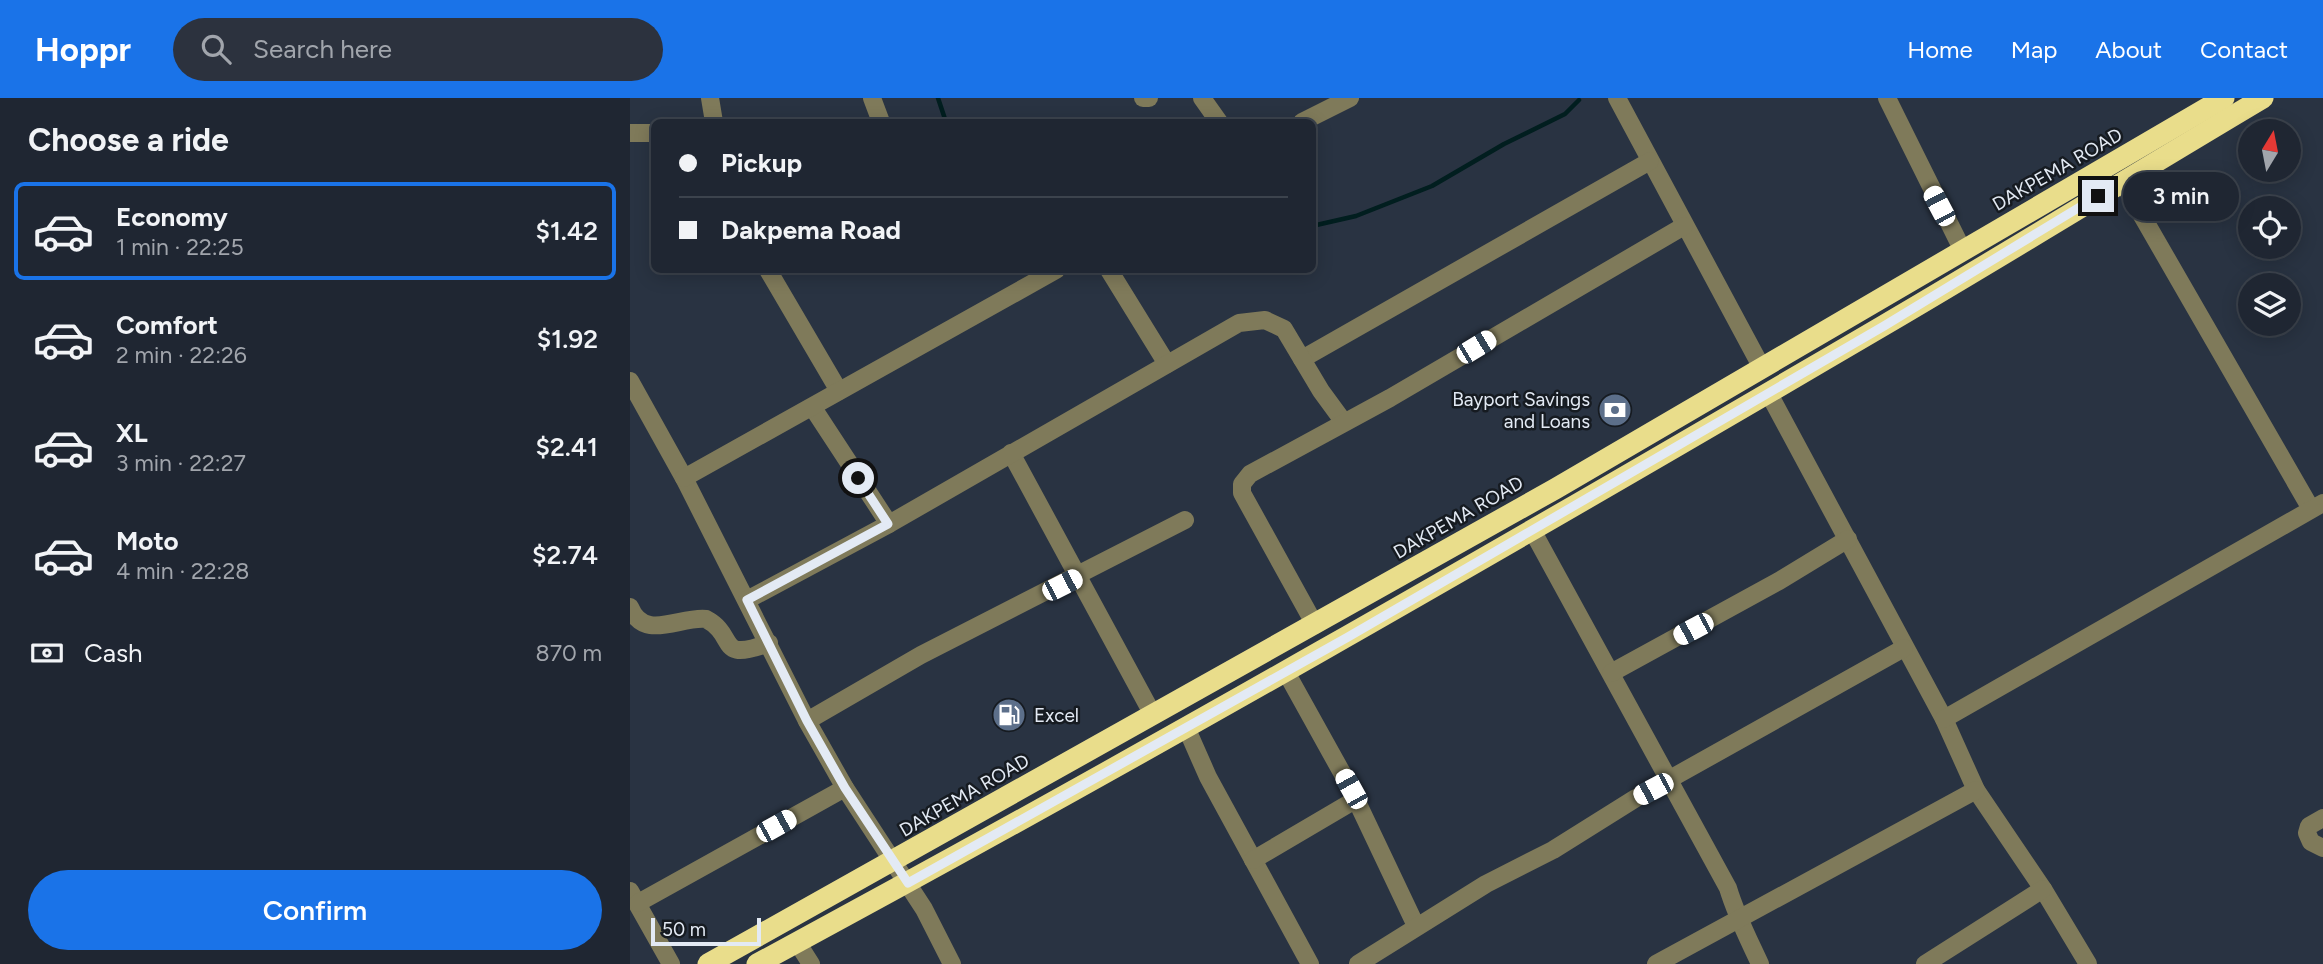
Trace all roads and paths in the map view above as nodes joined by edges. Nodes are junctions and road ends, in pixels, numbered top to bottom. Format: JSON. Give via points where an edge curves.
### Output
{"nodes":[{"id":1,"x":710,"y":98,"type":"edge"},
{"id":2,"x":872,"y":98,"type":"edge"},
{"id":3,"x":1143,"y":98,"type":"edge"},
{"id":4,"x":1149,"y":98,"type":"edge"},
{"id":5,"x":1202,"y":98,"type":"edge"},
{"id":6,"x":1350,"y":98,"type":"edge"},
{"id":7,"x":1617,"y":98,"type":"edge"},
{"id":8,"x":1886,"y":98,"type":"edge"},
{"id":9,"x":2224,"y":98,"type":"edge"},
{"id":10,"x":2263,"y":98,"type":"edge"},
{"id":11,"x":714,"y":119,"type":"edge"},
{"id":12,"x":880,"y":119,"type":"edge"},
{"id":13,"x":1217,"y":119,"type":"edge"},
{"id":14,"x":1308,"y":119,"type":"edge"},
{"id":15,"x":630,"y":133,"type":"edge"},
{"id":16,"x":651,"y":133,"type":"edge"},
{"id":17,"x":1650,"y":161,"type":"junction"},
{"id":18,"x":2122,"y":181,"type":"junction"},
{"id":19,"x":1684,"y":226,"type":"junction"},
{"id":20,"x":1963,"y":251,"type":"junction"},
{"id":21,"x":770,"y":273,"type":"edge"},
{"id":22,"x":1051,"y":273,"type":"edge"},
{"id":23,"x":1111,"y":273,"type":"edge"},
{"id":24,"x":1302,"y":359,"type":"junction"},
{"id":25,"x":1167,"y":364,"type":"junction"},
{"id":26,"x":1762,"y":368,"type":"junction"},
{"id":27,"x":630,"y":381,"type":"edge"},
{"id":28,"x":839,"y":391,"type":"junction"},
{"id":29,"x":1768,"y":393,"type":"junction"},
{"id":30,"x":813,"y":408,"type":"junction"},
{"id":31,"x":638,"y":418,"type":"edge"},
{"id":32,"x":1343,"y":421,"type":"junction"},
{"id":33,"x":1011,"y":453,"type":"junction"},
{"id":34,"x":684,"y":478,"type":"junction"},
{"id":35,"x":2317,"y":506,"type":"edge"},
{"id":36,"x":1185,"y":520,"type":"dead end"},
{"id":37,"x":888,"y":524,"type":"junction"},
{"id":38,"x":1532,"y":530,"type":"junction"},
{"id":39,"x":1848,"y":539,"type":"junction"},
{"id":40,"x":1079,"y":577,"type":"junction"},
{"id":41,"x":747,"y":600,"type":"junction"},
{"id":42,"x":630,"y":607,"type":"edge"},
{"id":43,"x":1315,"y":625,"type":"junction"},
{"id":44,"x":769,"y":643,"type":"junction"},
{"id":45,"x":1904,"y":648,"type":"junction"},
{"id":46,"x":1286,"y":672,"type":"junction"},
{"id":47,"x":1611,"y":673,"type":"junction"},
{"id":48,"x":1153,"y":715,"type":"junction"},
{"id":49,"x":1944,"y":719,"type":"junction"},
{"id":50,"x":807,"y":721,"type":"junction"},
{"id":51,"x":1186,"y":727,"type":"junction"},
{"id":52,"x":1670,"y":780,"type":"junction"},
{"id":53,"x":845,"y":788,"type":"junction"},
{"id":54,"x":1976,"y":790,"type":"junction"},
{"id":55,"x":1355,"y":800,"type":"junction"},
{"id":56,"x":2323,"y":818,"type":"edge"},
{"id":57,"x":2323,"y":848,"type":"edge"},
{"id":58,"x":1253,"y":860,"type":"junction"},
{"id":59,"x":894,"y":862,"type":"junction"},
{"id":60,"x":908,"y":883,"type":"junction"},
{"id":61,"x":2043,"y":889,"type":"junction"},
{"id":62,"x":634,"y":897,"type":"edge"},
{"id":63,"x":1738,"y":921,"type":"junction"},
{"id":64,"x":1416,"y":926,"type":"junction"},
{"id":65,"x":797,"y":943,"type":"junction"},
{"id":66,"x":671,"y":964,"type":"edge"},
{"id":67,"x":708,"y":964,"type":"edge"},
{"id":68,"x":757,"y":964,"type":"edge"},
{"id":69,"x":811,"y":964,"type":"edge"},
{"id":70,"x":952,"y":964,"type":"edge"},
{"id":71,"x":1310,"y":964,"type":"edge"},
{"id":72,"x":1358,"y":964,"type":"edge"},
{"id":73,"x":1656,"y":964,"type":"edge"},
{"id":74,"x":1760,"y":964,"type":"edge"},
{"id":75,"x":1925,"y":964,"type":"edge"},
{"id":76,"x":2088,"y":964,"type":"edge"}],
"edges":[{"from":1,"to":11,"type":"street"},
{"from":2,"to":12,"type":"street"},
{"from":3,"to":4,"type":"street"},
{"from":5,"to":13,"type":"street"},
{"from":6,"to":14,"type":"street"},
{"from":7,"to":17,"type":"street"},
{"from":8,"to":20,"type":"street"},
{"from":9,"to":20,"type":"highway","name":"DAKPEMA ROAD"},
{"from":10,"to":18,"type":"highway"},
{"from":15,"to":16,"type":"street"},
{"from":17,"to":19,"type":"street"},
{"from":17,"to":24,"type":"street"},
{"from":18,"to":29,"type":"highway"},
{"from":18,"to":35,"type":"street"},
{"from":19,"to":26,"type":"street"},
{"from":19,"to":32,"type":"street"},
{"from":20,"to":26,"type":"highway","name":"DAKPEMA ROAD"},
{"from":21,"to":28,"type":"street"},
{"from":22,"to":28,"type":"street"},
{"from":23,"to":25,"type":"street"},
{"from":24,"to":25,"type":"street","via":[[1284,329],[1273,321],[1258,320],[1239,323]]},
{"from":24,"to":32,"type":"street"},
{"from":25,"to":33,"type":"street"},
{"from":26,"to":43,"type":"highway","name":"DAKPEMA ROAD"},
{"from":27,"to":31,"type":"street"},
{"from":28,"to":30,"type":"street"},
{"from":29,"to":38,"type":"highway"},
{"from":29,"to":39,"type":"street"},
{"from":30,"to":34,"type":"street"},
{"from":30,"to":37,"type":"street"},
{"from":31,"to":34,"type":"street"},
{"from":32,"to":43,"type":"street","via":[[1250,474],[1242,484],[1242,493]]},
{"from":33,"to":37,"type":"street"},
{"from":33,"to":40,"type":"street"},
{"from":34,"to":41,"type":"street"},
{"from":35,"to":49,"type":"street"},
{"from":36,"to":40,"type":"street"},
{"from":37,"to":41,"type":"street"},
{"from":38,"to":46,"type":"highway"},
{"from":38,"to":47,"type":"street"},
{"from":39,"to":45,"type":"street"},
{"from":39,"to":47,"type":"street"},
{"from":40,"to":48,"type":"street"},
{"from":40,"to":50,"type":"street","via":[[920,655]]},
{"from":41,"to":44,"type":"street"},
{"from":42,"to":44,"type":"street","via":[[634,617],[652,626],[706,620],[718,628],[733,650]]},
{"from":43,"to":48,"type":"highway","name":"DAKPEMA ROAD"},
{"from":44,"to":50,"type":"street"},
{"from":45,"to":49,"type":"street"},
{"from":45,"to":52,"type":"street"},
{"from":46,"to":51,"type":"highway"},
{"from":46,"to":55,"type":"street"},
{"from":47,"to":52,"type":"street"},
{"from":48,"to":59,"type":"highway","name":"DAKPEMA ROAD"},
{"from":49,"to":54,"type":"street"},
{"from":50,"to":53,"type":"street"},
{"from":51,"to":58,"type":"street"},
{"from":51,"to":60,"type":"highway"},
{"from":52,"to":63,"type":"street","via":[[1728,888]]},
{"from":52,"to":64,"type":"street"},
{"from":53,"to":59,"type":"street"},
{"from":53,"to":62,"type":"street"},
{"from":54,"to":61,"type":"street"},
{"from":54,"to":63,"type":"street"},
{"from":55,"to":58,"type":"street"},
{"from":55,"to":64,"type":"street"},
{"from":56,"to":57,"type":"street","via":[[2309,826],[2307,833],[2311,842]]},
{"from":58,"to":71,"type":"street"},
{"from":59,"to":60,"type":"street"},
{"from":59,"to":67,"type":"highway","name":"DAKPEMA ROAD"},
{"from":60,"to":65,"type":"highway"},
{"from":60,"to":70,"type":"street"},
{"from":61,"to":75,"type":"street"},
{"from":61,"to":76,"type":"street"},
{"from":62,"to":66,"type":"street"},
{"from":63,"to":73,"type":"street"},
{"from":63,"to":74,"type":"street"},
{"from":64,"to":72,"type":"street"},
{"from":65,"to":68,"type":"highway"},
{"from":65,"to":69,"type":"street"}]}
